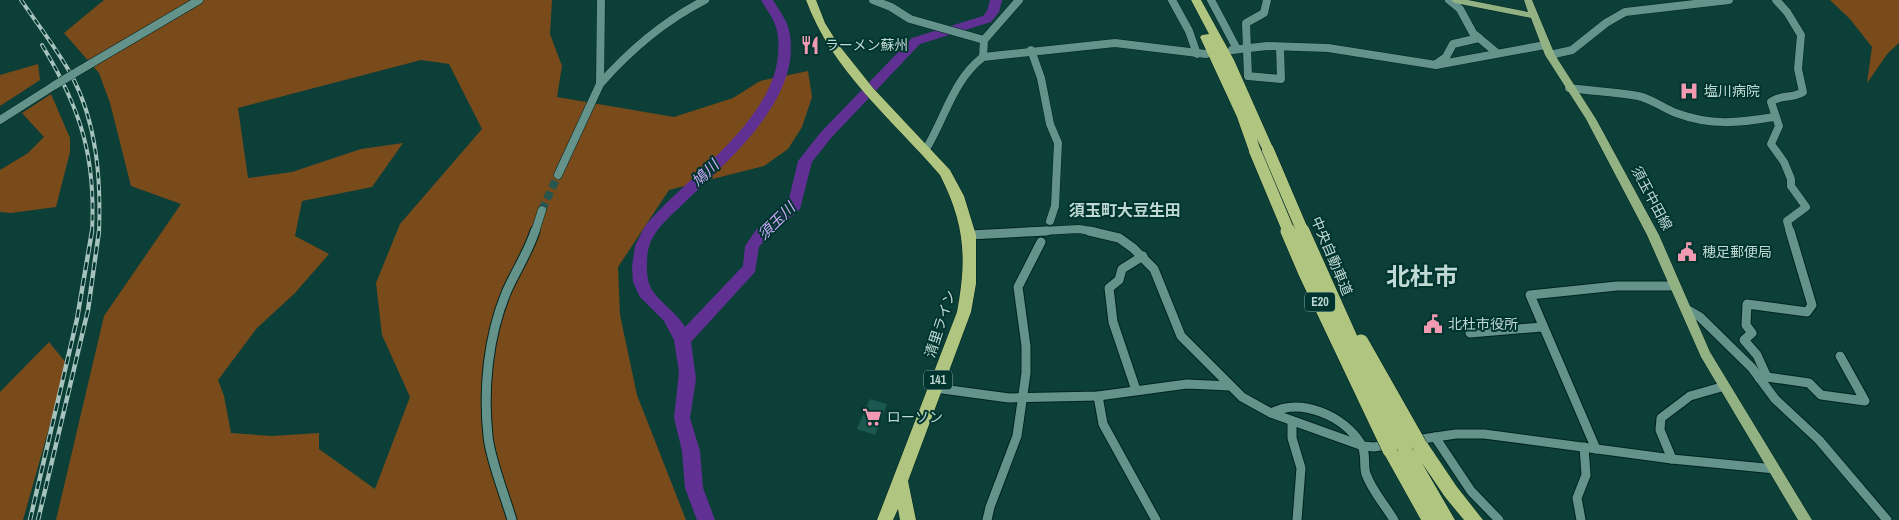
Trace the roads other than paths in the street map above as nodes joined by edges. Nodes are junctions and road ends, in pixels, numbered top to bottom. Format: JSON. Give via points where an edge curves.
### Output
{"nodes":[{"id":1,"x":199,"y":0,"type":"edge"},
{"id":2,"x":601,"y":0,"type":"edge"},
{"id":3,"x":705,"y":0,"type":"edge"},
{"id":4,"x":811,"y":0,"type":"edge"},
{"id":5,"x":873,"y":0,"type":"edge"},
{"id":6,"x":1019,"y":0,"type":"edge"},
{"id":7,"x":1172,"y":0,"type":"edge"},
{"id":8,"x":1186,"y":0,"type":"edge"},
{"id":9,"x":1196,"y":0,"type":"edge"},
{"id":10,"x":1211,"y":0,"type":"edge"},
{"id":11,"x":1267,"y":0,"type":"edge"},
{"id":12,"x":1449,"y":0,"type":"edge"},
{"id":13,"x":1455,"y":0,"type":"edge"},
{"id":14,"x":1528,"y":0,"type":"edge"},
{"id":15,"x":1729,"y":0,"type":"edge"},
{"id":16,"x":1776,"y":0,"type":"edge"},
{"id":17,"x":1533,"y":16,"type":"junction"},
{"id":18,"x":1479,"y":38,"type":"junction"},
{"id":19,"x":984,"y":40,"type":"junction"},
{"id":20,"x":1280,"y":47,"type":"junction"},
{"id":21,"x":1247,"y":48,"type":"junction"},
{"id":22,"x":1031,"y":50,"type":"junction"},
{"id":23,"x":1548,"y":50,"type":"junction"},
{"id":24,"x":1497,"y":53,"type":"junction"},
{"id":25,"x":1197,"y":54,"type":"junction"},
{"id":26,"x":1206,"y":54,"type":"dead end"},
{"id":27,"x":983,"y":57,"type":"junction"},
{"id":28,"x":1434,"y":65,"type":"junction"},
{"id":29,"x":600,"y":84,"type":"junction"},
{"id":30,"x":1569,"y":88,"type":"junction"},
{"id":31,"x":1774,"y":117,"type":"junction"},
{"id":32,"x":0,"y":120,"type":"edge"},
{"id":33,"x":922,"y":145,"type":"junction"},
{"id":34,"x":1262,"y":151,"type":"junction"},
{"id":35,"x":558,"y":175,"type":"tunnel mouth"},
{"id":36,"x":542,"y":210,"type":"tunnel mouth"},
{"id":37,"x":1050,"y":221,"type":"dead end"},
{"id":38,"x":969,"y":235,"type":"junction"},
{"id":39,"x":1042,"y":242,"type":"dead end"},
{"id":40,"x":1143,"y":256,"type":"junction"},
{"id":41,"x":1676,"y":286,"type":"junction"},
{"id":42,"x":1686,"y":309,"type":"junction"},
{"id":43,"x":1542,"y":327,"type":"junction"},
{"id":44,"x":1470,"y":333,"type":"dead end"},
{"id":45,"x":1840,"y":356,"type":"dead end"},
{"id":46,"x":1763,"y":377,"type":"junction"},
{"id":47,"x":1230,"y":386,"type":"junction"},
{"id":48,"x":1725,"y":386,"type":"junction"},
{"id":49,"x":935,"y":388,"type":"junction"},
{"id":50,"x":1136,"y":390,"type":"junction"},
{"id":51,"x":1098,"y":396,"type":"junction"},
{"id":52,"x":1022,"y":398,"type":"junction"},
{"id":53,"x":1271,"y":413,"type":"junction"},
{"id":54,"x":1292,"y":421,"type":"junction"},
{"id":55,"x":1435,"y":437,"type":"junction"},
{"id":56,"x":1363,"y":446,"type":"junction"},
{"id":57,"x":1584,"y":447,"type":"junction"},
{"id":58,"x":1405,"y":448,"type":"junction"},
{"id":59,"x":1596,"y":449,"type":"junction"},
{"id":60,"x":1672,"y":460,"type":"junction"},
{"id":61,"x":1775,"y":468,"type":"junction"},
{"id":62,"x":900,"y":479,"type":"junction"},
{"id":63,"x":892,"y":501,"type":"junction"},
{"id":64,"x":512,"y":520,"type":"edge"},
{"id":65,"x":885,"y":520,"type":"edge"},
{"id":66,"x":899,"y":520,"type":"edge"},
{"id":67,"x":908,"y":520,"type":"edge"},
{"id":68,"x":986,"y":520,"type":"edge"},
{"id":69,"x":1156,"y":520,"type":"edge"},
{"id":70,"x":1297,"y":520,"type":"edge"},
{"id":71,"x":1394,"y":520,"type":"edge"},
{"id":72,"x":1430,"y":520,"type":"edge"},
{"id":73,"x":1447,"y":520,"type":"edge"},
{"id":74,"x":1475,"y":520,"type":"edge"},
{"id":75,"x":1499,"y":520,"type":"edge"},
{"id":76,"x":1582,"y":520,"type":"edge"},
{"id":77,"x":1805,"y":520,"type":"edge"},
{"id":78,"x":1887,"y":520,"type":"edge"}],
"edges":[{"from":1,"to":32,"type":"street","bridge":true},
{"from":2,"to":29,"type":"street"},
{"from":3,"to":29,"type":"street","via":[[691,6],[640,43]]},
{"from":4,"to":33,"type":"highway","name":"清里ライン","number":"141","via":[[838,52]]},
{"from":5,"to":19,"type":"street","via":[[910,19]]},
{"from":6,"to":19,"type":"street"},
{"from":7,"to":25,"type":"street"},
{"from":8,"to":34,"type":"highway","name":"中央自動車道","number":"E20"},
{"from":9,"to":34,"type":"highway","name":"中央自動車道","number":"E20","via":[[1228,60]]},
{"from":10,"to":21,"type":"street","via":[[1234,50]]},
{"from":11,"to":21,"type":"street","via":[[1264,12],[1246,23]]},
{"from":12,"to":18,"type":"street","via":[[1460,9],[1468,26]]},
{"from":13,"to":17,"type":"main road"},
{"from":14,"to":17,"type":"main road","name":"須玉中田線"},
{"from":15,"to":23,"type":"street","via":[[1625,12],[1612,18],[1573,52]]},
{"from":16,"to":31,"type":"street","via":[[1801,36],[1798,69],[1803,92],[1797,96],[1773,99]]},
{"from":17,"to":23,"type":"main road","name":"須玉中田線"},
{"from":18,"to":24,"type":"street"},
{"from":18,"to":28,"type":"street","via":[[1453,44],[1446,56]]},
{"from":19,"to":27,"type":"street"},
{"from":20,"to":21,"type":"street"},
{"from":20,"to":21,"type":"street","via":[[1281,79],[1248,76]]},
{"from":20,"to":28,"type":"street","via":[[1347,51]]},
{"from":22,"to":25,"type":"street","via":[[1129,44]]},
{"from":22,"to":27,"type":"street"},
{"from":22,"to":37,"type":"street","via":[[1058,143],[1055,206]]},
{"from":23,"to":24,"type":"street"},
{"from":23,"to":30,"type":"main road","name":"須玉中田線"},
{"from":24,"to":28,"type":"street"},
{"from":25,"to":26,"type":"street"},
{"from":27,"to":33,"type":"street","via":[[961,78],[937,133]]},
{"from":29,"to":35,"type":"street"},
{"from":30,"to":31,"type":"street","via":[[1639,96],[1675,113],[1714,123],[1734,124]]},
{"from":30,"to":41,"type":"main road","name":"須玉中田線","via":[[1591,119],[1634,198]]},
{"from":31,"to":46,"type":"street","via":[[1779,126],[1772,144],[1784,162],[1791,186],[1806,207],[1787,221],[1812,305],[1807,312],[1747,304],[1746,325],[1752,333],[1744,340],[1757,355]]},
{"from":33,"to":38,"type":"highway","name":"清里ライン","number":"141","via":[[945,173],[957,196]]},
{"from":34,"to":58,"type":"highway","name":"中央自動車道","number":"E20","bridge":true},
{"from":34,"to":58,"type":"highway","name":"中央自動車道","number":"E20","bridge":true,"via":[[1306,273]]},
{"from":36,"to":64,"type":"street","via":[[530,244],[506,293],[487,371],[488,437]]},
{"from":38,"to":40,"type":"street","via":[[1079,229],[1119,238]]},
{"from":38,"to":49,"type":"highway","name":"清里ライン","number":"141","via":[[971,265],[964,312]]},
{"from":39,"to":52,"type":"street","via":[[1018,287],[1026,346]]},
{"from":40,"to":47,"type":"street","via":[[1158,276],[1181,336]]},
{"from":40,"to":50,"type":"street","via":[[1122,269],[1119,280],[1109,288],[1113,322]]},
{"from":41,"to":42,"type":"main road","name":"須玉中田線"},
{"from":41,"to":43,"type":"street","via":[[1617,286],[1530,295]]},
{"from":42,"to":46,"type":"street","via":[[1700,317]]},
{"from":42,"to":48,"type":"main road","name":"須玉中田線","via":[[1705,354]]},
{"from":43,"to":44,"type":"street"},
{"from":43,"to":59,"type":"street"},
{"from":45,"to":46,"type":"street","via":[[1865,401],[1821,396],[1808,383]]},
{"from":46,"to":78,"type":"street","via":[[1775,398],[1819,440]]},
{"from":47,"to":50,"type":"street","via":[[1187,384]]},
{"from":47,"to":53,"type":"street","via":[[1242,398]]},
{"from":48,"to":60,"type":"street","via":[[1684,397],[1661,418],[1660,430]]},
{"from":48,"to":61,"type":"main road","name":"須玉中田線"},
{"from":49,"to":52,"type":"street"},
{"from":49,"to":62,"type":"highway","name":"清里ライン","number":"141"},
{"from":50,"to":51,"type":"street"},
{"from":51,"to":52,"type":"street"},
{"from":51,"to":69,"type":"street","via":[[1103,424]]},
{"from":52,"to":68,"type":"street","via":[[1017,436],[1011,444]]},
{"from":53,"to":54,"type":"street"},
{"from":53,"to":56,"type":"street","via":[[1278,407],[1297,406],[1321,411]]},
{"from":54,"to":56,"type":"street"},
{"from":54,"to":70,"type":"street","via":[[1292,438],[1301,468]]},
{"from":55,"to":56,"type":"street"},
{"from":55,"to":57,"type":"street","via":[[1484,434]]},
{"from":55,"to":75,"type":"street","via":[[1462,483]]},
{"from":56,"to":71,"type":"street","via":[[1366,475]]},
{"from":57,"to":59,"type":"street"},
{"from":57,"to":76,"type":"street","via":[[1586,475],[1577,498]]},
{"from":58,"to":72,"type":"highway","name":"中央自動車道","number":"E20"},
{"from":58,"to":73,"type":"highway","name":"中央自動車道","number":"E20"},
{"from":58,"to":74,"type":"highway"},
{"from":59,"to":60,"type":"street"},
{"from":60,"to":61,"type":"street"},
{"from":61,"to":77,"type":"main road","name":"須玉中田線"},
{"from":62,"to":63,"type":"highway","name":"清里ライン","number":"141"},
{"from":62,"to":67,"type":"highway"},
{"from":63,"to":65,"type":"highway","name":"清里ライン","number":"141"},
{"from":63,"to":66,"type":"highway"}]}
